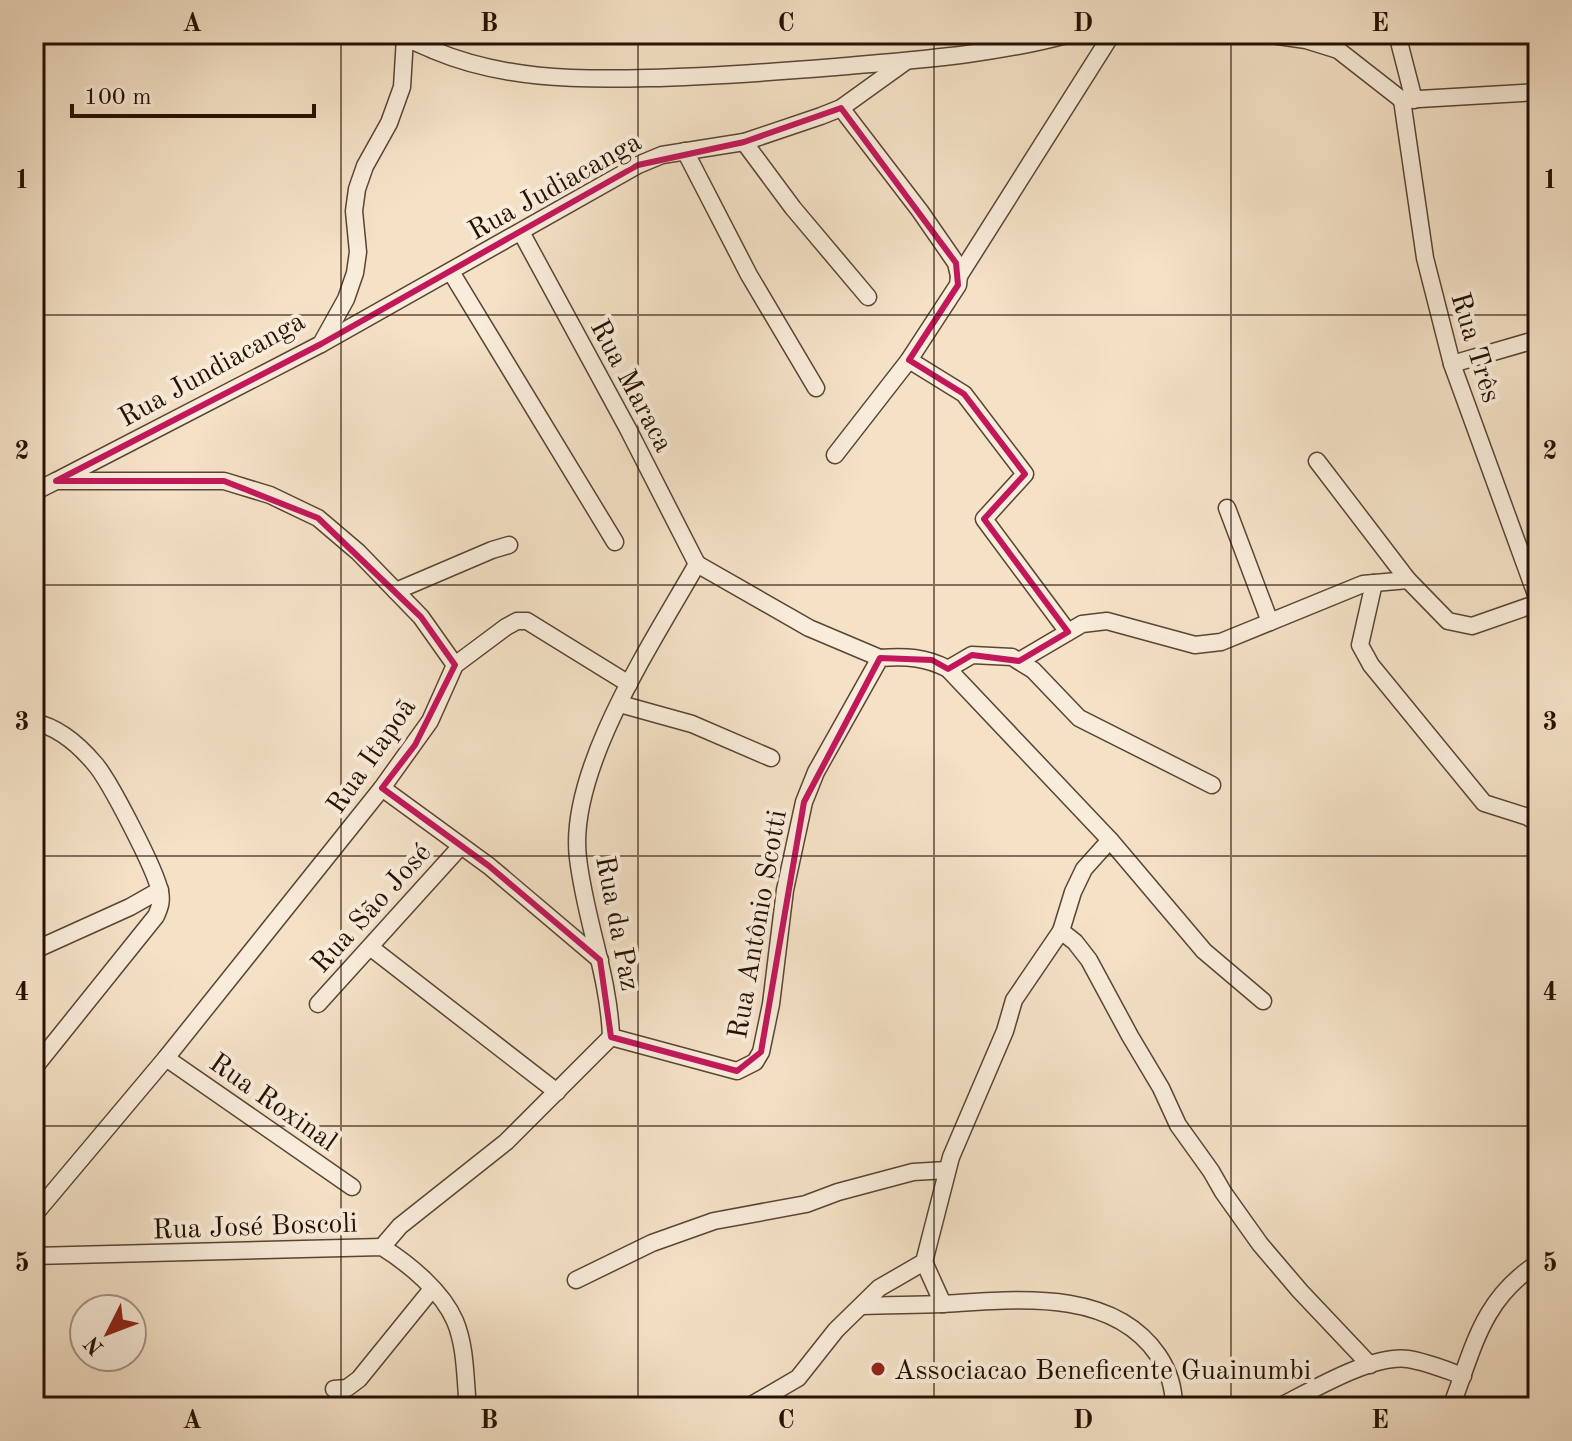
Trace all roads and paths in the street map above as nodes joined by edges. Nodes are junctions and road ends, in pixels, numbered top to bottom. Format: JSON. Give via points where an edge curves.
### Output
{"nodes":[{"id":1,"x":1070,"y":34,"type":"edge"},
{"id":2,"x":1112,"y":34,"type":"edge"},
{"id":3,"x":1264,"y":34,"type":"edge"},
{"id":4,"x":1397,"y":34,"type":"edge"},
{"id":5,"x":403,"y":36,"type":"edge"},
{"id":6,"x":908,"y":60,"type":"junction"},
{"id":7,"x":1538,"y":92,"type":"edge"},
{"id":8,"x":1408,"y":100,"type":"junction"},
{"id":9,"x":841,"y":108,"type":"junction"},
{"id":10,"x":744,"y":142,"type":"junction"},
{"id":11,"x":685,"y":151,"type":"junction"},
{"id":12,"x":521,"y":232,"type":"junction"},
{"id":13,"x":451,"y":272,"type":"junction"},
{"id":14,"x":959,"y":276,"type":"junction"},
{"id":15,"x":868,"y":297,"type":"dead end"},
{"id":16,"x":1538,"y":339,"type":"edge"},
{"id":17,"x":321,"y":344,"type":"junction"},
{"id":18,"x":909,"y":360,"type":"junction"},
{"id":19,"x":1452,"y":364,"type":"junction"},
{"id":20,"x":816,"y":388,"type":"dead end"},
{"id":21,"x":835,"y":455,"type":"dead end"},
{"id":22,"x":1317,"y":461,"type":"dead end"},
{"id":23,"x":56,"y":481,"type":"junction"},
{"id":24,"x":34,"y":492,"type":"edge"},
{"id":25,"x":1227,"y":508,"type":"dead end"},
{"id":26,"x":615,"y":542,"type":"dead end"},
{"id":27,"x":509,"y":545,"type":"dead end"},
{"id":28,"x":697,"y":564,"type":"junction"},
{"id":29,"x":1408,"y":580,"type":"junction"},
{"id":30,"x":1374,"y":583,"type":"junction"},
{"id":31,"x":396,"y":591,"type":"junction"},
{"id":32,"x":1538,"y":602,"type":"edge"},
{"id":33,"x":1270,"y":622,"type":"junction"},
{"id":34,"x":1068,"y":632,"type":"junction"},
{"id":35,"x":880,"y":658,"type":"junction"},
{"id":36,"x":1019,"y":661,"type":"junction"},
{"id":37,"x":455,"y":665,"type":"junction"},
{"id":38,"x":948,"y":669,"type":"junction"},
{"id":39,"x":629,"y":684,"type":"junction"},
{"id":40,"x":620,"y":704,"type":"junction"},
{"id":41,"x":34,"y":722,"type":"edge"},
{"id":42,"x":771,"y":758,"type":"dead end"},
{"id":43,"x":1212,"y":785,"type":"dead end"},
{"id":44,"x":382,"y":788,"type":"junction"},
{"id":45,"x":1538,"y":824,"type":"edge"},
{"id":46,"x":1110,"y":840,"type":"junction"},
{"id":47,"x":461,"y":846,"type":"junction"},
{"id":48,"x":160,"y":890,"type":"junction"},
{"id":49,"x":1061,"y":931,"type":"junction"},
{"id":50,"x":370,"y":947,"type":"junction"},
{"id":51,"x":37,"y":949,"type":"dead end"},
{"id":52,"x":600,"y":960,"type":"junction"},
{"id":53,"x":1263,"y":1001,"type":"dead end"},
{"id":54,"x":318,"y":1004,"type":"dead end"},
{"id":55,"x":611,"y":1037,"type":"junction"},
{"id":56,"x":166,"y":1058,"type":"junction"},
{"id":57,"x":34,"y":1068,"type":"edge"},
{"id":58,"x":557,"y":1092,"type":"junction"},
{"id":59,"x":947,"y":1170,"type":"junction"},
{"id":60,"x":352,"y":1187,"type":"dead end"},
{"id":61,"x":34,"y":1215,"type":"edge"},
{"id":62,"x":382,"y":1247,"type":"junction"},
{"id":63,"x":35,"y":1257,"type":"edge"},
{"id":64,"x":924,"y":1262,"type":"junction"},
{"id":65,"x":1538,"y":1263,"type":"edge"},
{"id":66,"x":576,"y":1280,"type":"dead end"},
{"id":67,"x":432,"y":1289,"type":"junction"},
{"id":68,"x":943,"y":1304,"type":"junction"},
{"id":69,"x":862,"y":1306,"type":"junction"},
{"id":70,"x":1370,"y":1365,"type":"junction"},
{"id":71,"x":1463,"y":1376,"type":"junction"},
{"id":72,"x":334,"y":1389,"type":"dead end"},
{"id":73,"x":468,"y":1407,"type":"edge"},
{"id":74,"x":748,"y":1407,"type":"edge"},
{"id":75,"x":1174,"y":1407,"type":"edge"},
{"id":76,"x":1279,"y":1407,"type":"edge"},
{"id":77,"x":1451,"y":1407,"type":"edge"}],
"edges":[{"from":1,"to":6,"type":"street","via":[[1031,45]]},
{"from":2,"to":14,"type":"street"},
{"from":3,"to":8,"type":"street","via":[[1338,50]]},
{"from":4,"to":8,"type":"street","name":"Rua Três"},
{"from":5,"to":6,"type":"street","via":[[479,67],[536,77],[724,77]]},
{"from":5,"to":17,"type":"street","name":"Rua Jundiacanga","via":[[402,87],[357,189],[355,273]]},
{"from":6,"to":9,"type":"street","name":"Rua Judiacanga"},
{"from":7,"to":8,"type":"street"},
{"from":8,"to":19,"type":"street","name":"Rua Três","via":[[1425,258]]},
{"from":9,"to":10,"type":"street","name":"Rua Judiacanga"},
{"from":9,"to":14,"type":"street","via":[[920,211],[956,263]]},
{"from":10,"to":11,"type":"street","name":"Rua Judiacanga"},
{"from":10,"to":15,"type":"street"},
{"from":11,"to":12,"type":"street","name":"Rua Judiacanga","via":[[638,165]]},
{"from":11,"to":20,"type":"street"},
{"from":12,"to":13,"type":"street","name":"Rua Judiacanga"},
{"from":12,"to":28,"type":"street","name":"Rua Maraca"},
{"from":13,"to":17,"type":"street","name":"Rua Judiacanga"},
{"from":13,"to":26,"type":"street"},
{"from":14,"to":18,"type":"street"},
{"from":16,"to":19,"type":"street"},
{"from":17,"to":23,"type":"street","name":"Rua Jundiacanga"},
{"from":18,"to":21,"type":"street"},
{"from":18,"to":34,"type":"street","via":[[964,394],[1025,474],[984,519]]},
{"from":19,"to":32,"type":"street","name":"Rua Três"},
{"from":22,"to":29,"type":"street"},
{"from":23,"to":24,"type":"street"},
{"from":23,"to":31,"type":"street","via":[[224,481],[270,495],[318,518]]},
{"from":25,"to":33,"type":"street"},
{"from":27,"to":31,"type":"street"},
{"from":28,"to":35,"type":"street","via":[[809,628]]},
{"from":28,"to":39,"type":"street","name":"Rua da Paz"},
{"from":29,"to":30,"type":"street"},
{"from":29,"to":32,"type":"street","via":[[1448,621],[1472,626]]},
{"from":30,"to":33,"type":"street"},
{"from":30,"to":45,"type":"street","via":[[1360,645],[1371,665],[1484,803]]},
{"from":31,"to":37,"type":"street","via":[[431,628]]},
{"from":33,"to":34,"type":"street","via":[[1221,642],[1195,645],[1107,621]]},
{"from":34,"to":36,"type":"street"},
{"from":35,"to":38,"type":"street","via":[[908,656]]},
{"from":35,"to":55,"type":"street","name":"Rua Antônio Scotti","via":[[804,802],[785,890],[771,1004],[755,1062],[737,1071]]},
{"from":36,"to":38,"type":"street","via":[[972,655]]},
{"from":36,"to":43,"type":"street","via":[[1079,718]]},
{"from":37,"to":39,"type":"street","via":[[506,627],[527,621]]},
{"from":37,"to":44,"type":"street","name":"Rua Itapoã","via":[[430,721]]},
{"from":38,"to":46,"type":"street"},
{"from":39,"to":40,"type":"street","name":"Rua da Paz"},
{"from":40,"to":42,"type":"street","via":[[692,724]]},
{"from":40,"to":52,"type":"street","name":"Rua da Paz","via":[[585,786],[579,823],[578,857]]},
{"from":41,"to":48,"type":"street","via":[[49,725],[97,766]]},
{"from":44,"to":47,"type":"street","name":"Rua São José"},
{"from":44,"to":56,"type":"street","name":"Rua Itapoã"},
{"from":46,"to":49,"type":"street","via":[[1084,869]]},
{"from":46,"to":53,"type":"street","via":[[1204,951]]},
{"from":47,"to":50,"type":"street","name":"Rua São José"},
{"from":47,"to":52,"type":"street","name":"Rua São José"},
{"from":48,"to":51,"type":"street"},
{"from":48,"to":57,"type":"street","via":[[156,916]]},
{"from":49,"to":59,"type":"street","via":[[1014,1000]]},
{"from":49,"to":70,"type":"street","via":[[1089,960],[1178,1125],[1260,1244]]},
{"from":50,"to":54,"type":"street","name":"Rua São José"},
{"from":50,"to":58,"type":"street"},
{"from":52,"to":55,"type":"street","name":"Rua da Paz"},
{"from":55,"to":58,"type":"street"},
{"from":56,"to":60,"type":"street","name":"Rua Roxinal"},
{"from":56,"to":61,"type":"street","name":"Rua Itapoã"},
{"from":58,"to":62,"type":"street"},
{"from":59,"to":64,"type":"street"},
{"from":59,"to":66,"type":"street","via":[[913,1172],[806,1204],[714,1221],[652,1243]]},
{"from":62,"to":63,"type":"street","name":"Rua José Boscoli"},
{"from":62,"to":67,"type":"street","name":"Rua José Boscoli"},
{"from":64,"to":68,"type":"street"},
{"from":64,"to":69,"type":"street","via":[[879,1288]]},
{"from":65,"to":71,"type":"street","via":[[1485,1316]]},
{"from":67,"to":72,"type":"street","via":[[359,1379]]},
{"from":67,"to":73,"type":"street","name":"Rua José Boscoli","via":[[454,1319]]},
{"from":68,"to":69,"type":"street"},
{"from":68,"to":75,"type":"street","via":[[1041,1300],[1106,1314],[1149,1343],[1168,1373]]},
{"from":69,"to":74,"type":"street","via":[[798,1378]]},
{"from":70,"to":71,"type":"street","via":[[1406,1359]]},
{"from":70,"to":76,"type":"street"},
{"from":71,"to":77,"type":"street"}]}
